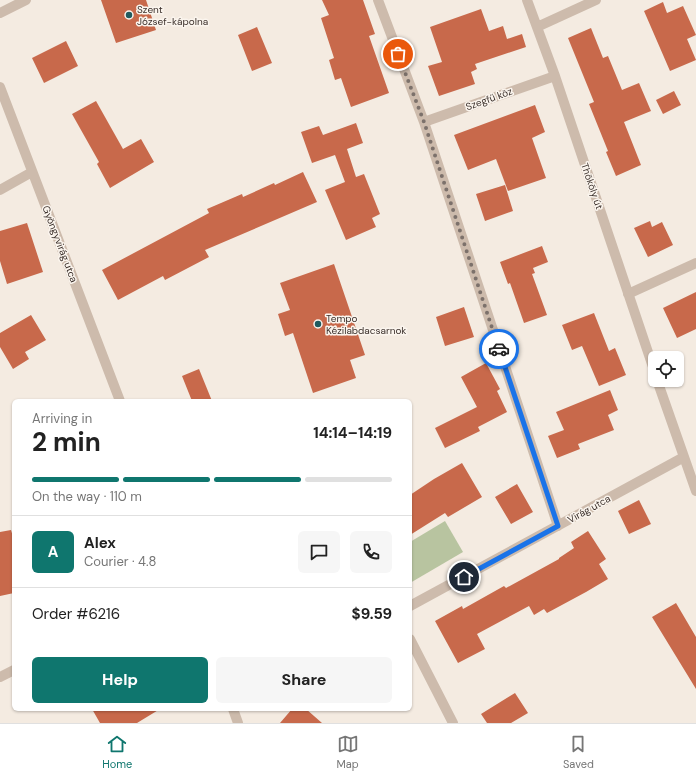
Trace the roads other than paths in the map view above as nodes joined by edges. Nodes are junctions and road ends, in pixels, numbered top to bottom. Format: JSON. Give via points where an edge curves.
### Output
{"nodes":[{"id":1,"x":26,"y":0,"type":"edge"},
{"id":2,"x":378,"y":0,"type":"edge"},
{"id":3,"x":527,"y":0,"type":"edge"},
{"id":4,"x":596,"y":0,"type":"edge"},
{"id":5,"x":0,"y":13,"type":"edge"},
{"id":6,"x":537,"y":27,"type":"junction"},
{"id":7,"x":555,"y":76,"type":"junction"},
{"id":8,"x":0,"y":87,"type":"edge"},
{"id":9,"x":424,"y":122,"type":"junction"},
{"id":10,"x":32,"y":172,"type":"junction"},
{"id":11,"x":0,"y":190,"type":"edge"},
{"id":12,"x":696,"y":263,"type":"edge"},
{"id":13,"x":628,"y":294,"type":"junction"},
{"id":14,"x":648,"y":353,"type":"edge"},
{"id":15,"x":660,"y":387,"type":"edge"},
{"id":16,"x":119,"y":399,"type":"edge"},
{"id":17,"x":684,"y":457,"type":"junction"},
{"id":18,"x":696,"y":491,"type":"edge"},
{"id":19,"x":558,"y":526,"type":"junction"},
{"id":20,"x":412,"y":605,"type":"edge"},
{"id":21,"x":412,"y":643,"type":"edge"},
{"id":22,"x":12,"y":671,"type":"edge"},
{"id":23,"x":0,"y":677,"type":"edge"},
{"id":24,"x":234,"y":711,"type":"edge"},
{"id":25,"x":238,"y":723,"type":"edge"},
{"id":26,"x":453,"y":723,"type":"edge"}],
"edges":[{"from":1,"to":5,"type":"street"},
{"from":2,"to":9,"type":"street"},
{"from":3,"to":6,"type":"street","name":"Thököly út"},
{"from":4,"to":6,"type":"street"},
{"from":6,"to":7,"type":"street","name":"Thököly út"},
{"from":7,"to":9,"type":"street","name":"Szegfű köz"},
{"from":7,"to":13,"type":"street","name":"Thököly út"},
{"from":8,"to":10,"type":"street","name":"Gyöngyvirág utca"},
{"from":9,"to":19,"type":"street"},
{"from":10,"to":11,"type":"street"},
{"from":10,"to":16,"type":"street","name":"Gyöngyvirág utca"},
{"from":12,"to":13,"type":"street"},
{"from":13,"to":14,"type":"street","name":"Thököly út"},
{"from":15,"to":17,"type":"street"},
{"from":17,"to":18,"type":"street"},
{"from":17,"to":19,"type":"street","name":"Virág utca"},
{"from":19,"to":20,"type":"street","name":"Virág utca"},
{"from":21,"to":26,"type":"street"},
{"from":22,"to":23,"type":"street"},
{"from":24,"to":25,"type":"street"}]}
